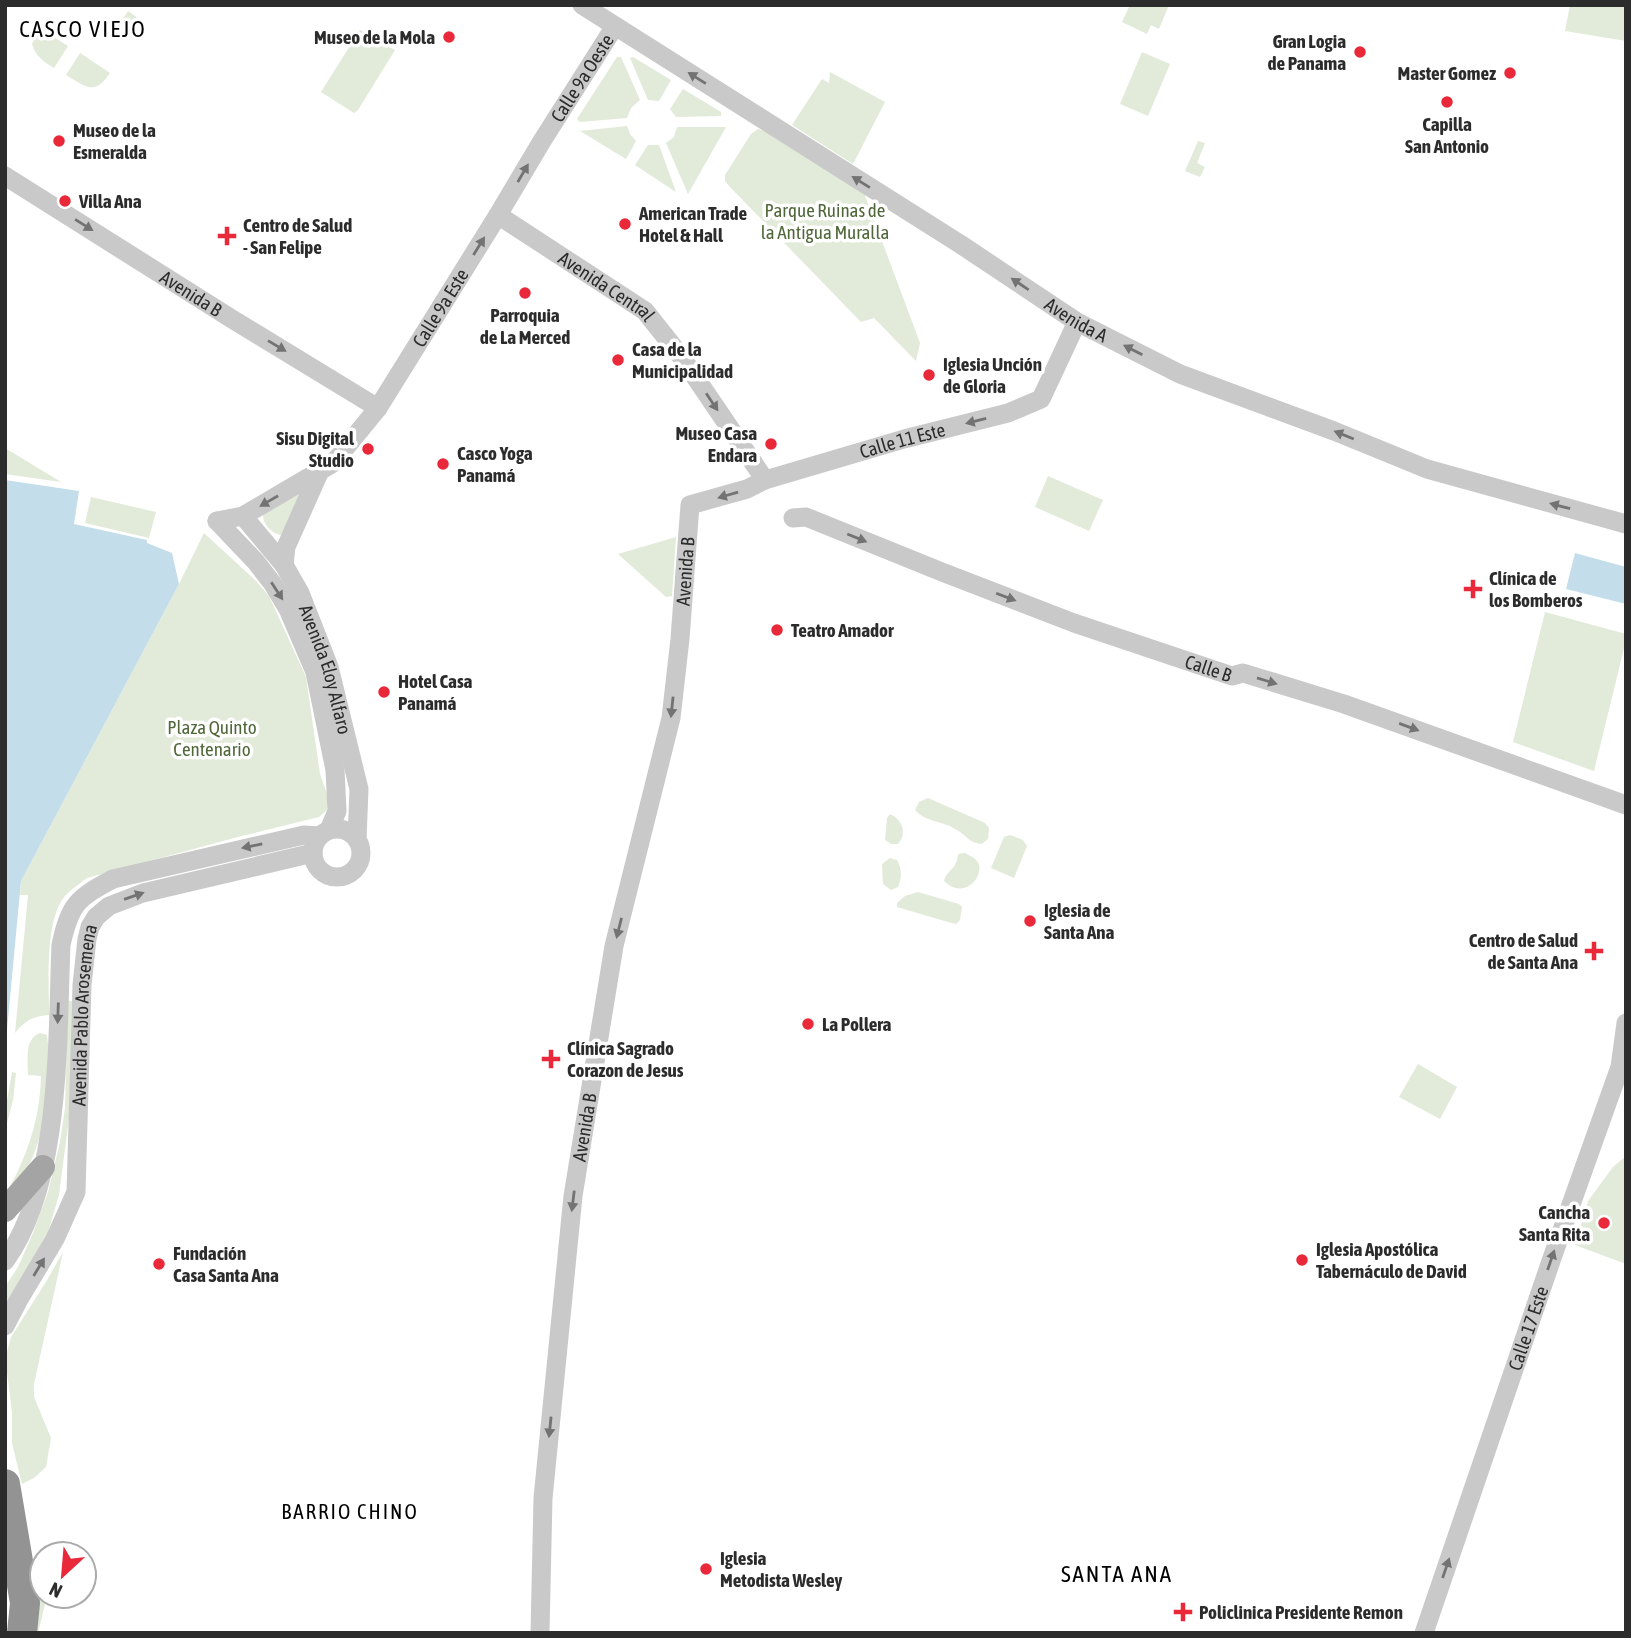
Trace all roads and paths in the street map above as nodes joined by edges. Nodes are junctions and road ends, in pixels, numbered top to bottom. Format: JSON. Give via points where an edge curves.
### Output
{"nodes":[{"id":1,"x":582,"y":5,"type":"edge"},
{"id":2,"x":615,"y":26,"type":"junction"},
{"id":3,"x":548,"y":131,"type":"joint"},
{"id":4,"x":5,"y":176,"type":"edge"},
{"id":5,"x":498,"y":215,"type":"junction"},
{"id":6,"x":1077,"y":322,"type":"junction"},
{"id":7,"x":378,"y":408,"type":"junction"},
{"id":8,"x":319,"y":473,"type":"junction"},
{"id":9,"x":765,"y":480,"type":"junction"},
{"id":10,"x":690,"y":505,"type":"joint"},
{"id":11,"x":243,"y":516,"type":"junction"},
{"id":12,"x":793,"y":518,"type":"dead end"},
{"id":13,"x":216,"y":521,"type":"joint"},
{"id":14,"x":1626,"y":524,"type":"edge"},
{"id":15,"x":280,"y":559,"type":"junction"},
{"id":16,"x":256,"y":562,"type":"junction"},
{"id":17,"x":1626,"y":805,"type":"edge"},
{"id":18,"x":320,"y":840,"type":"junction"},
{"id":19,"x":357,"y":840,"type":"junction"},
{"id":20,"x":1626,"y":1023,"type":"edge"},
{"id":21,"x":43,"y":1167,"type":"junction"},
{"id":22,"x":5,"y":1210,"type":"edge"},
{"id":23,"x":5,"y":1261,"type":"edge"},
{"id":24,"x":5,"y":1326,"type":"edge"},
{"id":25,"x":5,"y":1485,"type":"edge"},
{"id":26,"x":5,"y":1539,"type":"edge"},
{"id":27,"x":20,"y":1570,"type":"junction"},
{"id":28,"x":22,"y":1633,"type":"edge"},
{"id":29,"x":540,"y":1633,"type":"edge"},
{"id":30,"x":1424,"y":1633,"type":"edge"}],
"edges":[{"from":1,"to":2,"type":"street","name":"Avenida A"},
{"from":2,"to":3,"type":"street","name":"Calle 9a Oeste"},
{"from":6,"to":2,"type":"street","name":"Avenida A","one_way":true},
{"from":5,"to":3,"type":"street","name":"Calle 9a Este","one_way":true},
{"from":4,"to":7,"type":"street","name":"Avenida B","one_way":true},
{"from":7,"to":5,"type":"street","name":"Calle 9a Este","one_way":true},
{"from":5,"to":9,"type":"street","name":"Avenida Central","one_way":true,"via":[[645,311]]},
{"from":6,"to":9,"type":"street","name":"Calle 11 Este","one_way":true,"via":[[1041,399],[1008,413]]},
{"from":14,"to":6,"type":"street","name":"Avenida A","one_way":true,"via":[[1427,469],[1180,374]]},
{"from":7,"to":8,"type":"street","name":"Calle 9a Este","via":[[333,463]]},
{"from":8,"to":11,"type":"street","name":"Calle 9a Este","one_way":true},
{"from":8,"to":15,"type":"street","name":"Calle 9a Este"},
{"from":9,"to":10,"type":"street","name":"Calle 11 Este","one_way":true},
{"from":10,"to":29,"type":"street","name":"Avenida B","one_way":true,"via":[[671,718],[614,947],[573,1196],[543,1498]]},
{"from":11,"to":13,"type":"street","name":"Calle 9a Este"},
{"from":11,"to":15,"type":"street","name":"Avenida Eloy Alfaro"},
{"from":12,"to":17,"type":"street","name":"Calle B","one_way":true,"via":[[806,517],[1074,623],[1232,676],[1243,673],[1345,704]]},
{"from":13,"to":16,"type":"street","name":"Avenida Eloy Alfaro"},
{"from":15,"to":16,"type":"street","via":[[266,552]]},
{"from":15,"to":19,"type":"street","name":"Avenida Eloy Alfaro","via":[[300,593],[333,681],[359,789]]},
{"from":16,"to":18,"type":"street","name":"Avenida Eloy Alfaro","one_way":true,"via":[[288,608],[315,672],[335,770],[337,811]]},
{"from":18,"to":19,"type":"street","via":[[337,828]]},
{"from":18,"to":19,"type":"street","via":[[316,865],[337,877],[354,870],[359,862]]},
{"from":18,"to":21,"type":"street","name":"Avenida Pablo Arosemena","one_way":true,"via":[[304,835],[113,879],[75,904],[61,945],[53,1113]]},
{"from":24,"to":18,"type":"street","name":"Avenida Pablo Arosemena","one_way":true,"via":[[76,1192],[82,985],[90,926],[109,906],[143,893]]},
{"from":30,"to":20,"type":"street","name":"Calle 17 Este","one_way":true,"via":[[1619,1067]]},
{"from":21,"to":22,"type":"main road"},
{"from":21,"to":23,"type":"street","name":"Avenida Pablo Arosemena","via":[[29,1217]]},
{"from":25,"to":27,"type":"highway"},
{"from":26,"to":27,"type":"highway"},
{"from":27,"to":28,"type":"highway","via":[[25,1602]]}]}
